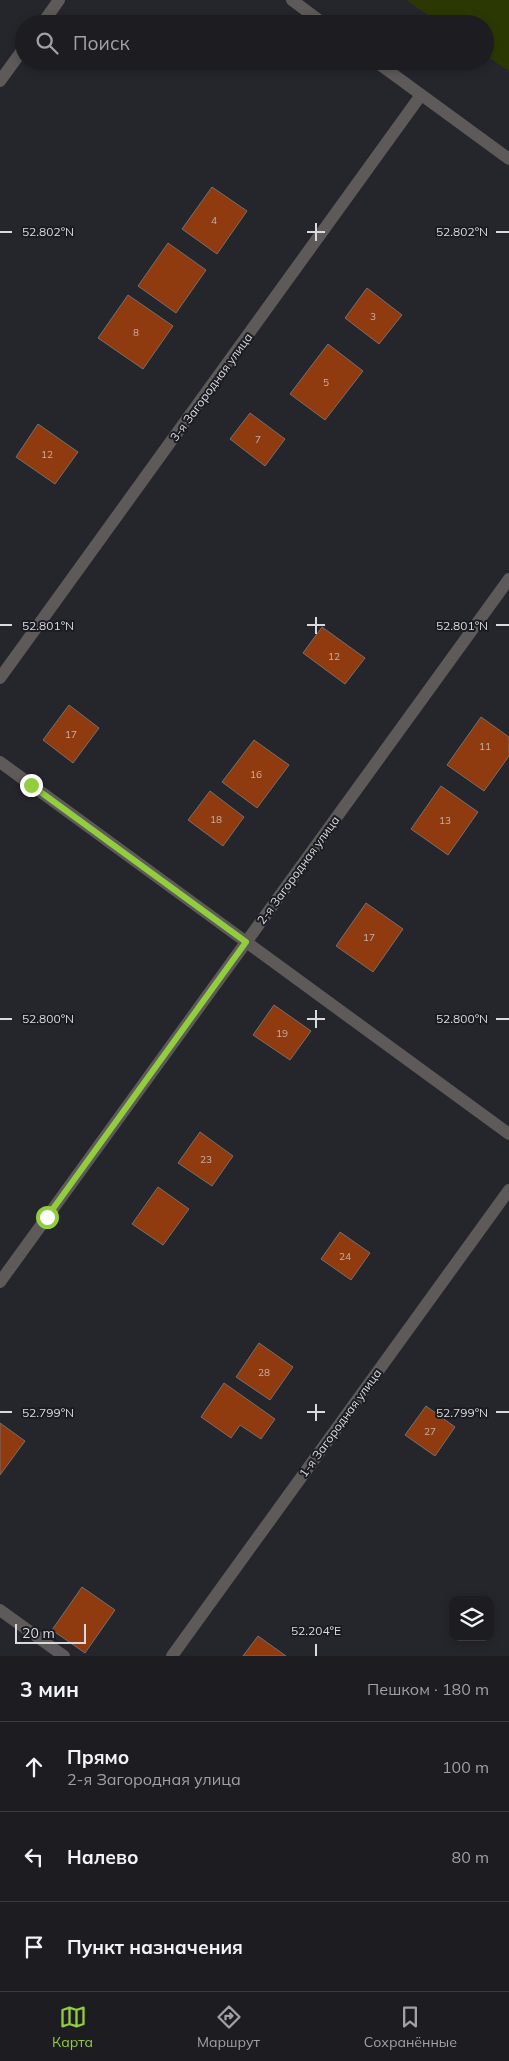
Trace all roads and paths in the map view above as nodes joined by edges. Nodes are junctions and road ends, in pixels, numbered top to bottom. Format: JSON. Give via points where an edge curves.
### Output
{"nodes":[{"id":1,"x":59,"y":0,"type":"edge"},
{"id":2,"x":292,"y":0,"type":"edge"},
{"id":3,"x":48,"y":15,"type":"edge"},
{"id":4,"x":312,"y":15,"type":"edge"},
{"id":5,"x":15,"y":60,"type":"edge"},
{"id":6,"x":387,"y":70,"type":"edge"},
{"id":7,"x":0,"y":81,"type":"edge"},
{"id":8,"x":421,"y":95,"type":"junction"},
{"id":9,"x":509,"y":159,"type":"edge"},
{"id":10,"x":509,"y":579,"type":"edge"},
{"id":11,"x":0,"y":678,"type":"edge"},
{"id":12,"x":0,"y":762,"type":"edge"},
{"id":13,"x":246,"y":942,"type":"junction"},
{"id":14,"x":509,"y":1134,"type":"edge"},
{"id":15,"x":509,"y":1190,"type":"edge"},
{"id":16,"x":0,"y":1282,"type":"edge"},
{"id":17,"x":0,"y":1610,"type":"edge"},
{"id":18,"x":64,"y":1656,"type":"edge"},
{"id":19,"x":172,"y":1656,"type":"edge"}],
"edges":[{"from":1,"to":3,"type":"street"},
{"from":2,"to":4,"type":"street"},
{"from":5,"to":7,"type":"street"},
{"from":6,"to":8,"type":"street"},
{"from":8,"to":9,"type":"street"},
{"from":8,"to":11,"type":"street","name":"3-я Загородная улица"},
{"from":10,"to":13,"type":"street","name":"2-я Загородная улица"},
{"from":12,"to":13,"type":"street"},
{"from":13,"to":14,"type":"street"},
{"from":13,"to":16,"type":"street","name":"2-я Загородная улица"},
{"from":15,"to":19,"type":"street","name":"1-я Загородная улица"},
{"from":17,"to":18,"type":"street"}]}
